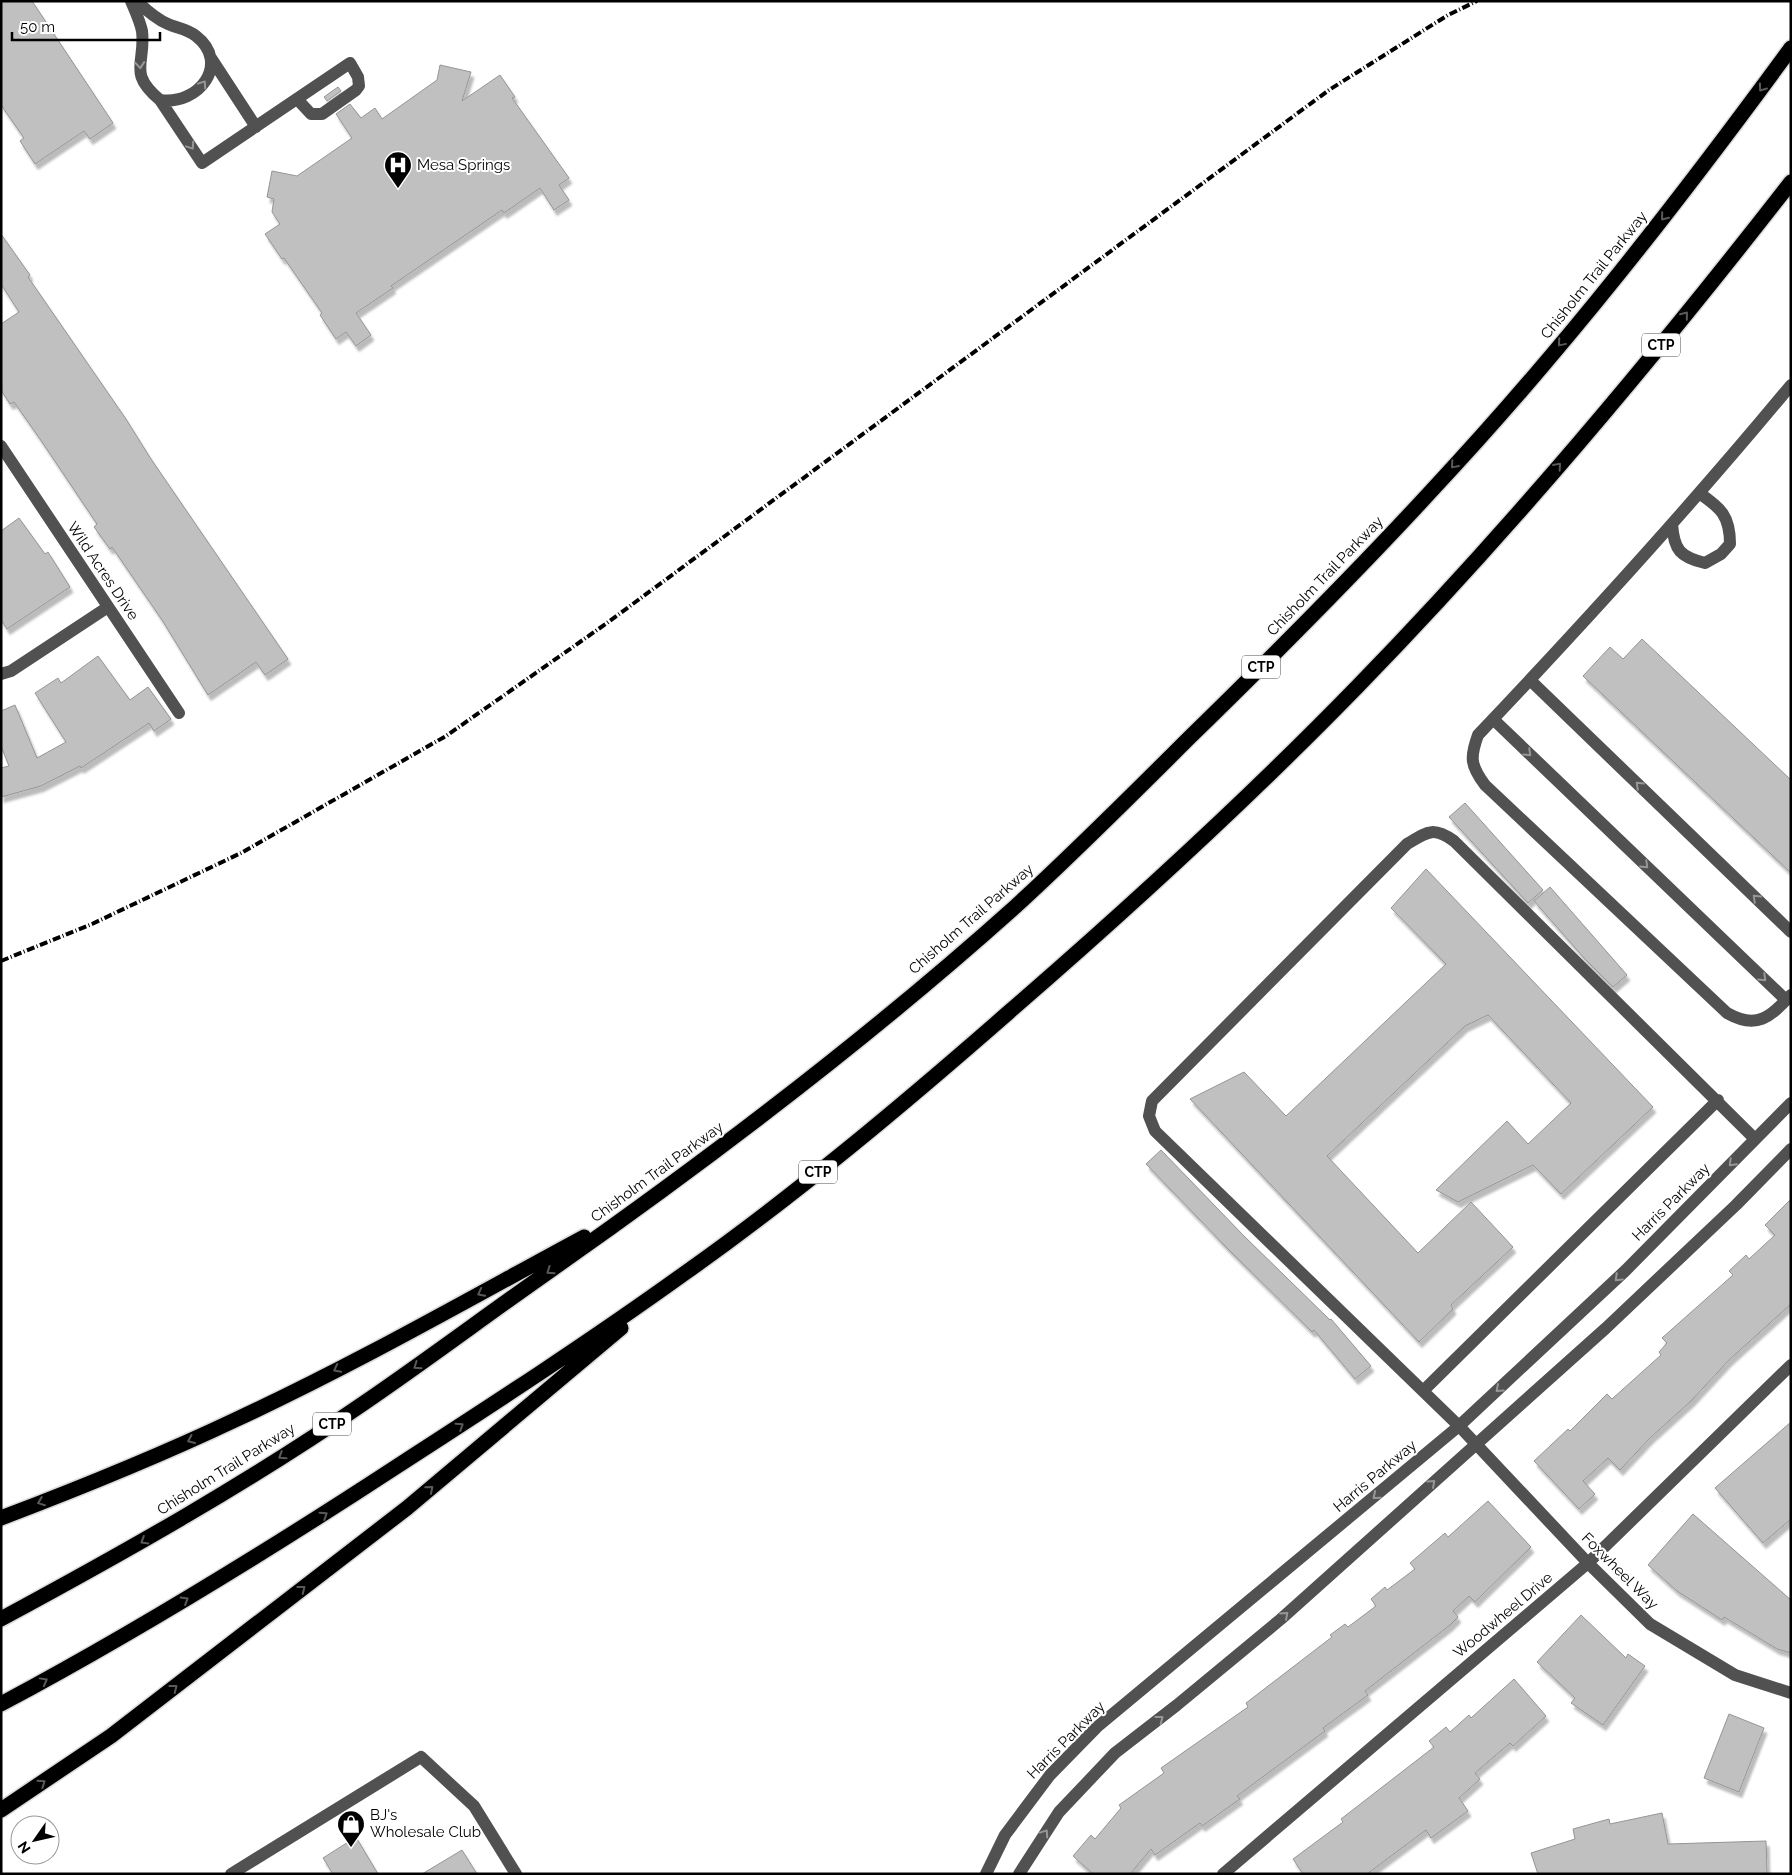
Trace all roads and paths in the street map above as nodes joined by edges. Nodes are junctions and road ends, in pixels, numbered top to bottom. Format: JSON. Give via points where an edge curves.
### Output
{"nodes":[{"id":1,"x":131,"y":1,"type":"edge"},
{"id":2,"x":137,"y":1,"type":"edge"},
{"id":3,"x":1791,"y":48,"type":"edge"},
{"id":4,"x":210,"y":57,"type":"junction"},
{"id":5,"x":297,"y":99,"type":"junction"},
{"id":6,"x":160,"y":100,"type":"junction"},
{"id":7,"x":256,"y":127,"type":"junction"},
{"id":8,"x":1791,"y":182,"type":"edge"},
{"id":9,"x":1791,"y":385,"type":"edge"},
{"id":10,"x":1,"y":446,"type":"edge"},
{"id":11,"x":1700,"y":493,"type":"junction"},
{"id":12,"x":1672,"y":524,"type":"junction"},
{"id":13,"x":108,"y":607,"type":"junction"},
{"id":14,"x":1,"y":674,"type":"edge"},
{"id":15,"x":1530,"y":680,"type":"junction"},
{"id":16,"x":179,"y":713,"type":"dead end"},
{"id":17,"x":1493,"y":720,"type":"junction"},
{"id":18,"x":1791,"y":932,"type":"edge"},
{"id":19,"x":1789,"y":998,"type":"edge"},
{"id":20,"x":1718,"y":1100,"type":"junction"},
{"id":21,"x":1791,"y":1103,"type":"edge"},
{"id":22,"x":1756,"y":1139,"type":"junction"},
{"id":23,"x":1791,"y":1149,"type":"edge"},
{"id":24,"x":647,"y":1204,"type":"junction"},
{"id":25,"x":687,"y":1272,"type":"junction"},
{"id":26,"x":1791,"y":1365,"type":"edge"},
{"id":27,"x":1423,"y":1391,"type":"junction"},
{"id":28,"x":1459,"y":1426,"type":"junction"},
{"id":29,"x":1476,"y":1444,"type":"junction"},
{"id":30,"x":1,"y":1518,"type":"edge"},
{"id":31,"x":1588,"y":1563,"type":"junction"},
{"id":32,"x":1,"y":1619,"type":"edge"},
{"id":33,"x":1791,"y":1693,"type":"edge"},
{"id":34,"x":1,"y":1704,"type":"edge"},
{"id":35,"x":1,"y":1810,"type":"edge"},
{"id":36,"x":231,"y":1874,"type":"edge"},
{"id":37,"x":516,"y":1874,"type":"edge"},
{"id":38,"x":986,"y":1874,"type":"edge"},
{"id":39,"x":1019,"y":1874,"type":"edge"},
{"id":40,"x":1223,"y":1874,"type":"edge"}],
"edges":[{"from":1,"to":6,"type":"street","one_way":true,"via":[[142,30],[140,71],[144,83]]},
{"from":2,"to":4,"type":"street","via":[[154,16],[196,36]]},
{"from":3,"to":24,"type":"highway","name":"Chisholm Trail Parkway","number":"CTP","one_way":true,"via":[[1692,183],[1533,376],[1436,487],[1252,677],[1016,905],[817,1073]]},
{"from":6,"to":4,"type":"street","one_way":true,"via":[[180,101],[198,92],[207,78]]},
{"from":4,"to":7,"type":"street"},
{"from":5,"to":5,"type":"street","via":[[310,114],[322,114],[356,90],[358,77],[350,63]]},
{"from":5,"to":7,"type":"street"},
{"from":6,"to":7,"type":"street","one_way":true,"via":[[202,163]]},
{"from":25,"to":8,"type":"highway","number":"CTP","one_way":true,"via":[[866,1134],[1037,988],[1167,871],[1354,690],[1450,588],[1607,409]]},
{"from":9,"to":11,"type":"street"},
{"from":10,"to":13,"type":"street","name":"Wild Acres Drive"},
{"from":11,"to":12,"type":"street"},
{"from":11,"to":12,"type":"street","via":[[1719,506],[1730,526],[1730,544],[1721,554],[1705,563],[1689,560],[1673,542]]},
{"from":12,"to":15,"type":"street"},
{"from":13,"to":14,"type":"street"},
{"from":13,"to":16,"type":"street","name":"Wild Acres Drive"},
{"from":15,"to":17,"type":"street"},
{"from":18,"to":15,"type":"street","one_way":true},
{"from":17,"to":19,"type":"street","one_way":true},
{"from":17,"to":19,"type":"street","via":[[1478,735],[1472,753],[1474,770],[1485,784],[1727,1013],[1742,1021],[1760,1020],[1775,1013]]},
{"from":20,"to":22,"type":"street","name":"Foxwheel Way"},
{"from":20,"to":27,"type":"street"},
{"from":20,"to":27,"type":"street","name":"Foxwheel Way","via":[[1454,840],[1442,832],[1427,832],[1407,844],[1356,893],[1152,1101],[1149,1116],[1155,1131]]},
{"from":21,"to":22,"type":"street","name":"Harris Parkway"},
{"from":22,"to":28,"type":"street","name":"Harris Parkway","one_way":true,"via":[[1626,1270]]},
{"from":23,"to":29,"type":"street","via":[[1614,1321]]},
{"from":24,"to":30,"type":"highway","one_way":true,"via":[[237,1419],[152,1458]]},
{"from":24,"to":32,"type":"highway","name":"Chisholm Trail Parkway","number":"CTP","one_way":true,"via":[[362,1405],[141,1542]]},
{"from":34,"to":25,"type":"highway","number":"CTP","one_way":true,"via":[[135,1630],[317,1519],[492,1406]]},
{"from":35,"to":25,"type":"highway","one_way":true,"via":[[110,1736],[407,1508]]},
{"from":26,"to":31,"type":"street","name":"Woodwheel Drive"},
{"from":27,"to":28,"type":"street","name":"Foxwheel Way"},
{"from":28,"to":29,"type":"street","name":"Foxwheel Way"},
{"from":28,"to":38,"type":"street","name":"Harris Parkway","one_way":true,"via":[[1097,1727],[1050,1775],[1005,1835]]},
{"from":29,"to":31,"type":"street","name":"Foxwheel Way"},
{"from":39,"to":29,"type":"street","one_way":true,"via":[[1059,1812],[1115,1753],[1281,1619]]},
{"from":31,"to":33,"type":"street","name":"Foxwheel Way","via":[[1650,1624],[1735,1675]]},
{"from":31,"to":40,"type":"street","name":"Woodwheel Drive"},
{"from":36,"to":37,"type":"street","via":[[421,1757],[474,1806]]}]}
